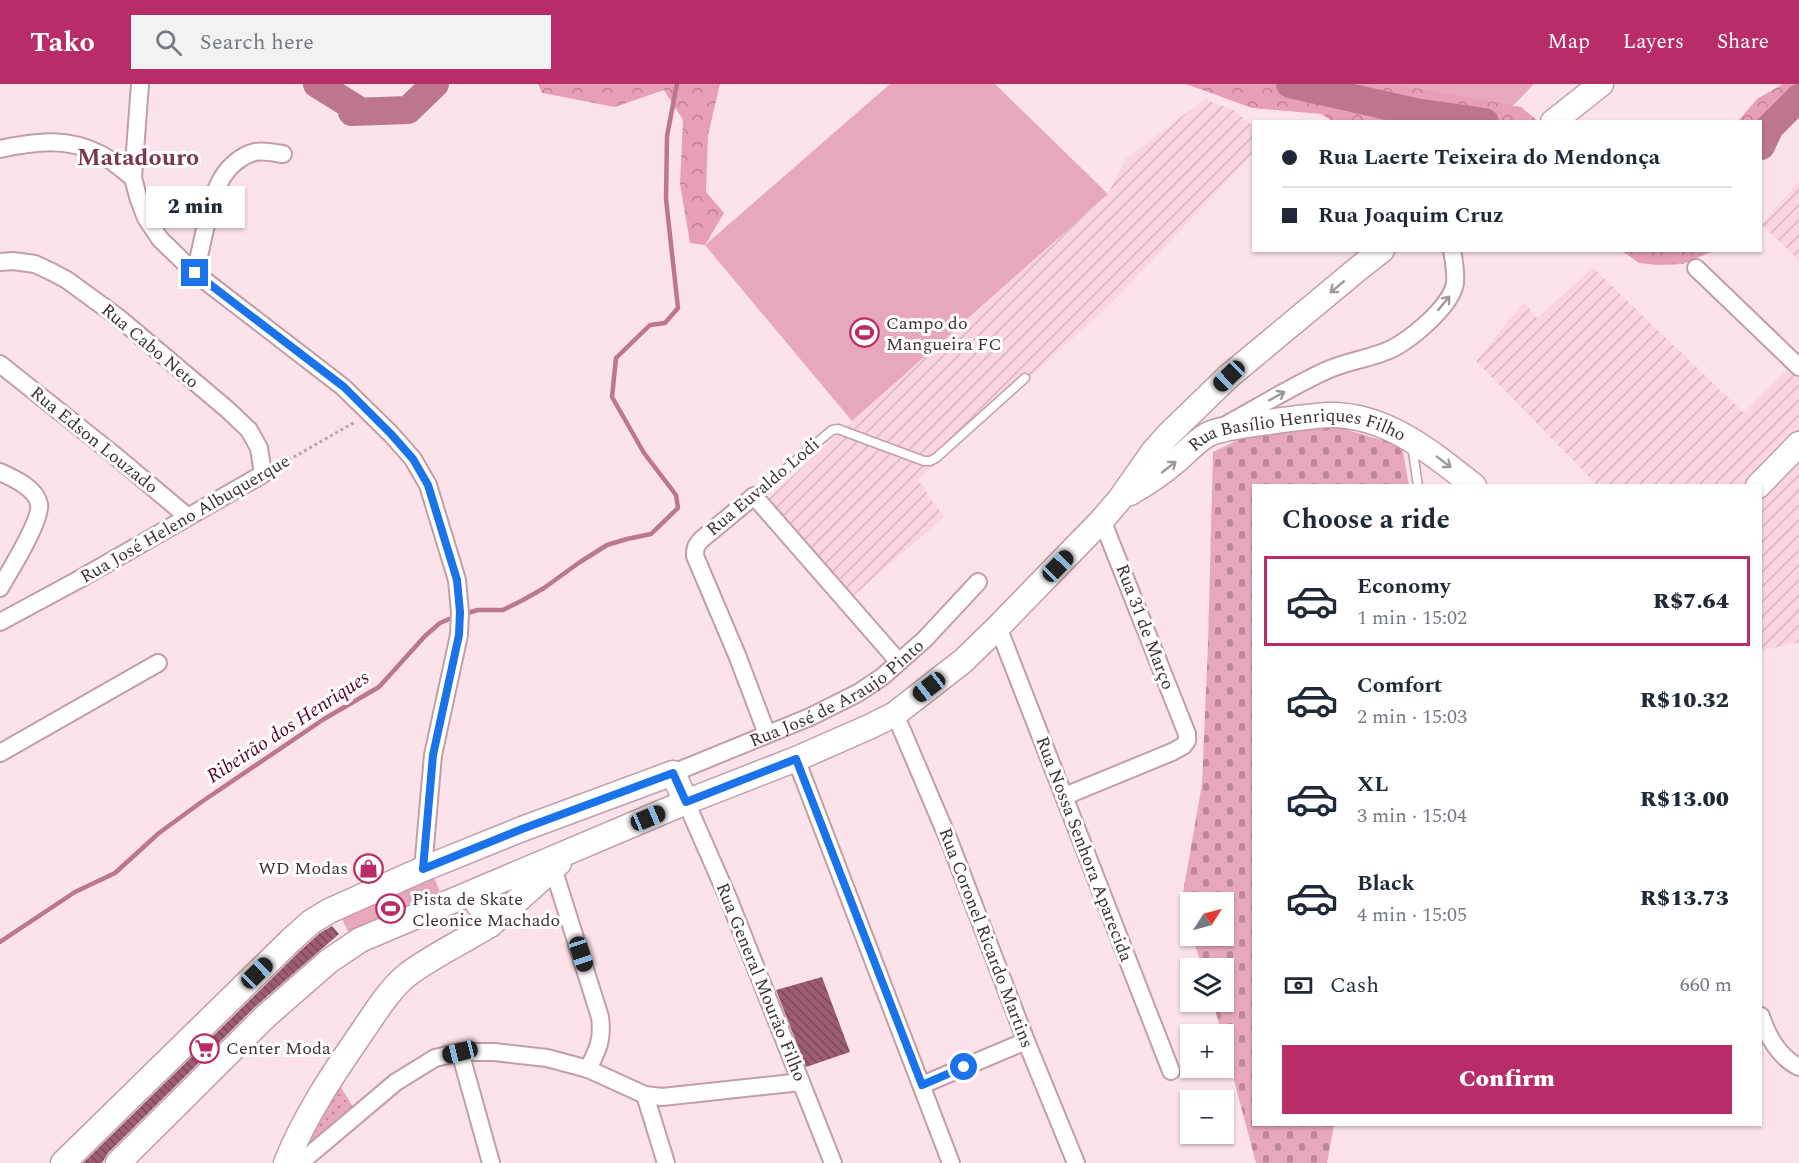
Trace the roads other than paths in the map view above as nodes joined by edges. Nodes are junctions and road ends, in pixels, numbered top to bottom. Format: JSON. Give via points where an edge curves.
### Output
{"nodes":[{"id":1,"x":140,"y":84,"type":"edge"},
{"id":2,"x":1600,"y":84,"type":"edge"},
{"id":3,"x":1555,"y":120,"type":"edge"},
{"id":4,"x":0,"y":149,"type":"edge"},
{"id":5,"x":284,"y":153,"type":"dead end"},
{"id":6,"x":133,"y":178,"type":"junction"},
{"id":7,"x":1380,"y":252,"type":"edge"},
{"id":8,"x":1452,"y":252,"type":"edge"},
{"id":9,"x":0,"y":262,"type":"edge"},
{"id":10,"x":1696,"y":268,"type":"dead end"},
{"id":11,"x":195,"y":273,"type":"junction"},
{"id":12,"x":0,"y":364,"type":"edge"},
{"id":13,"x":1799,"y":367,"type":"edge"},
{"id":14,"x":1025,"y":378,"type":"dead end"},
{"id":15,"x":1207,"y":435,"type":"junction"},
{"id":16,"x":1411,"y":439,"type":"junction"},
{"id":17,"x":1799,"y":444,"type":"edge"},
{"id":18,"x":263,"y":474,"type":"joint"},
{"id":19,"x":6,"y":475,"type":"edge"},
{"id":20,"x":1418,"y":484,"type":"edge"},
{"id":21,"x":1471,"y":484,"type":"edge"},
{"id":22,"x":1760,"y":484,"type":"edge"},
{"id":23,"x":754,"y":496,"type":"junction"},
{"id":24,"x":1120,"y":499,"type":"junction"},
{"id":25,"x":188,"y":517,"type":"junction"},
{"id":26,"x":1102,"y":520,"type":"junction"},
{"id":27,"x":978,"y":582,"type":"dead end"},
{"id":28,"x":0,"y":588,"type":"edge"},
{"id":29,"x":0,"y":622,"type":"edge"},
{"id":30,"x":998,"y":627,"type":"junction"},
{"id":31,"x":899,"y":662,"type":"junction"},
{"id":32,"x":158,"y":663,"type":"dead end"},
{"id":33,"x":895,"y":714,"type":"junction"},
{"id":34,"x":767,"y":734,"type":"junction"},
{"id":35,"x":0,"y":753,"type":"edge"},
{"id":36,"x":796,"y":759,"type":"junction"},
{"id":37,"x":673,"y":773,"type":"junction"},
{"id":38,"x":1065,"y":796,"type":"junction"},
{"id":39,"x":686,"y":802,"type":"junction"},
{"id":40,"x":571,"y":852,"type":"junction"},
{"id":41,"x":553,"y":868,"type":"junction"},
{"id":42,"x":423,"y":869,"type":"junction"},
{"id":43,"x":480,"y":890,"type":"junction"},
{"id":44,"x":490,"y":926,"type":"junction"},
{"id":45,"x":1762,"y":1018,"type":"edge"},
{"id":46,"x":1026,"y":1041,"type":"junction"},
{"id":47,"x":460,"y":1052,"type":"junction"},
{"id":48,"x":1799,"y":1067,"type":"edge"},
{"id":49,"x":588,"y":1069,"type":"junction"},
{"id":50,"x":1171,"y":1071,"type":"dead end"},
{"id":51,"x":801,"y":1082,"type":"junction"},
{"id":52,"x":922,"y":1085,"type":"junction"},
{"id":53,"x":645,"y":1095,"type":"junction"},
{"id":54,"x":63,"y":1163,"type":"edge"},
{"id":55,"x":118,"y":1163,"type":"edge"},
{"id":56,"x":286,"y":1163,"type":"edge"},
{"id":57,"x":300,"y":1163,"type":"edge"},
{"id":58,"x":491,"y":1163,"type":"edge"},
{"id":59,"x":666,"y":1163,"type":"edge"},
{"id":60,"x":833,"y":1163,"type":"edge"},
{"id":61,"x":951,"y":1163,"type":"edge"},
{"id":62,"x":1076,"y":1163,"type":"edge"}],
"edges":[{"from":1,"to":6,"type":"street"},
{"from":2,"to":3,"type":"main road"},
{"from":4,"to":6,"type":"street","via":[[72,143],[103,155]]},
{"from":5,"to":11,"type":"street","via":[[257,152],[244,156],[222,178]]},
{"from":6,"to":11,"type":"street","via":[[146,218],[160,239]]},
{"from":7,"to":24,"type":"main road","name":"Rua José de Araujo Pinto","one_way":true,"via":[[1229,376],[1168,435]]},
{"from":15,"to":8,"type":"street","one_way":true,"via":[[1322,372],[1400,345],[1426,324],[1451,294],[1455,282]]},
{"from":9,"to":18,"type":"street","name":"Rua Cabo Neto","via":[[35,264],[52,272],[119,318],[249,430],[259,448]]},
{"from":10,"to":13,"type":"street"},
{"from":11,"to":42,"type":"street","via":[[344,387],[413,459],[428,485],[454,572],[459,635],[433,755]]},
{"from":12,"to":25,"type":"street","name":"Rua Edson Louzado"},
{"from":14,"to":23,"type":"lane","name":"Rua Euvaldo Lodi","via":[[930,461],[832,430]]},
{"from":15,"to":16,"type":"main road","name":"Rua Basílio Henriques Filho","via":[[1244,425],[1330,415],[1360,418]]},
{"from":24,"to":15,"type":"main road","name":"Rua Basílio Henriques Filho","one_way":true,"via":[[1155,477]]},
{"from":16,"to":20,"type":"lane"},
{"from":16,"to":21,"type":"main road","name":"Rua Basílio Henriques Filho","one_way":true},
{"from":17,"to":22,"type":"main road"},
{"from":18,"to":25,"type":"street","name":"Rua José Heleno Albuquerque"},
{"from":19,"to":28,"type":"street","via":[[34,495],[39,512]]},
{"from":23,"to":31,"type":"street"},
{"from":23,"to":34,"type":"street","name":"Rua Euvaldo Lodi","via":[[696,545],[695,556]]},
{"from":24,"to":26,"type":"main road","name":"Rua José de Araujo Pinto"},
{"from":25,"to":29,"type":"street","name":"Rua José Heleno Albuquerque"},
{"from":26,"to":30,"type":"main road","name":"Rua José de Araujo Pinto"},
{"from":26,"to":38,"type":"street","name":"Rua 31 de Março","via":[[1187,741],[1172,752]]},
{"from":27,"to":31,"type":"street","name":"Rua José de Araujo Pinto"},
{"from":30,"to":33,"type":"main road","name":"Rua José de Araujo Pinto","via":[[963,661]]},
{"from":30,"to":38,"type":"street","name":"Rua Nossa Senhora Aparecida"},
{"from":31,"to":34,"type":"street","name":"Rua José de Araujo Pinto","via":[[858,693]]},
{"from":32,"to":35,"type":"street"},
{"from":33,"to":36,"type":"main road","name":"Rua José de Araujo Pinto"},
{"from":33,"to":46,"type":"street","name":"Rua Coronel Ricardo Martins","via":[[950,843]]},
{"from":34,"to":37,"type":"street","name":"Rua José de Araujo Pinto"},
{"from":36,"to":39,"type":"main road","name":"Rua José de Araujo Pinto"},
{"from":36,"to":52,"type":"street"},
{"from":37,"to":39,"type":"main road"},
{"from":37,"to":42,"type":"main road"},
{"from":38,"to":50,"type":"street","name":"Rua Nossa Senhora Aparecida"},
{"from":39,"to":40,"type":"main road","name":"Rua José de Araujo Pinto"},
{"from":39,"to":51,"type":"street","name":"Rua General Mourão Filho"},
{"from":40,"to":41,"type":"main road"},
{"from":40,"to":43,"type":"main road","name":"Rua José de Araujo Pinto"},
{"from":41,"to":44,"type":"main road"},
{"from":41,"to":49,"type":"street","via":[[600,1017],[600,1043]]},
{"from":42,"to":54,"type":"main road","via":[[311,922]]},
{"from":43,"to":44,"type":"main road"},
{"from":43,"to":55,"type":"main road","name":"Rua José de Araujo Pinto","via":[[360,940],[329,961],[266,1016]]},
{"from":44,"to":56,"type":"main road","via":[[426,963],[392,990],[335,1071]]},
{"from":45,"to":48,"type":"street","via":[[1776,1048]]},
{"from":46,"to":52,"type":"street"},
{"from":46,"to":62,"type":"street","name":"Rua Coronel Ricardo Martins"},
{"from":47,"to":49,"type":"street","via":[[547,1058]]},
{"from":47,"to":57,"type":"street","via":[[435,1059],[396,1082]]},
{"from":47,"to":58,"type":"street"},
{"from":49,"to":53,"type":"street"},
{"from":51,"to":53,"type":"street","via":[[662,1097]]},
{"from":51,"to":60,"type":"street","name":"Rua General Mourão Filho"},
{"from":52,"to":61,"type":"street"},
{"from":53,"to":59,"type":"street"}]}
